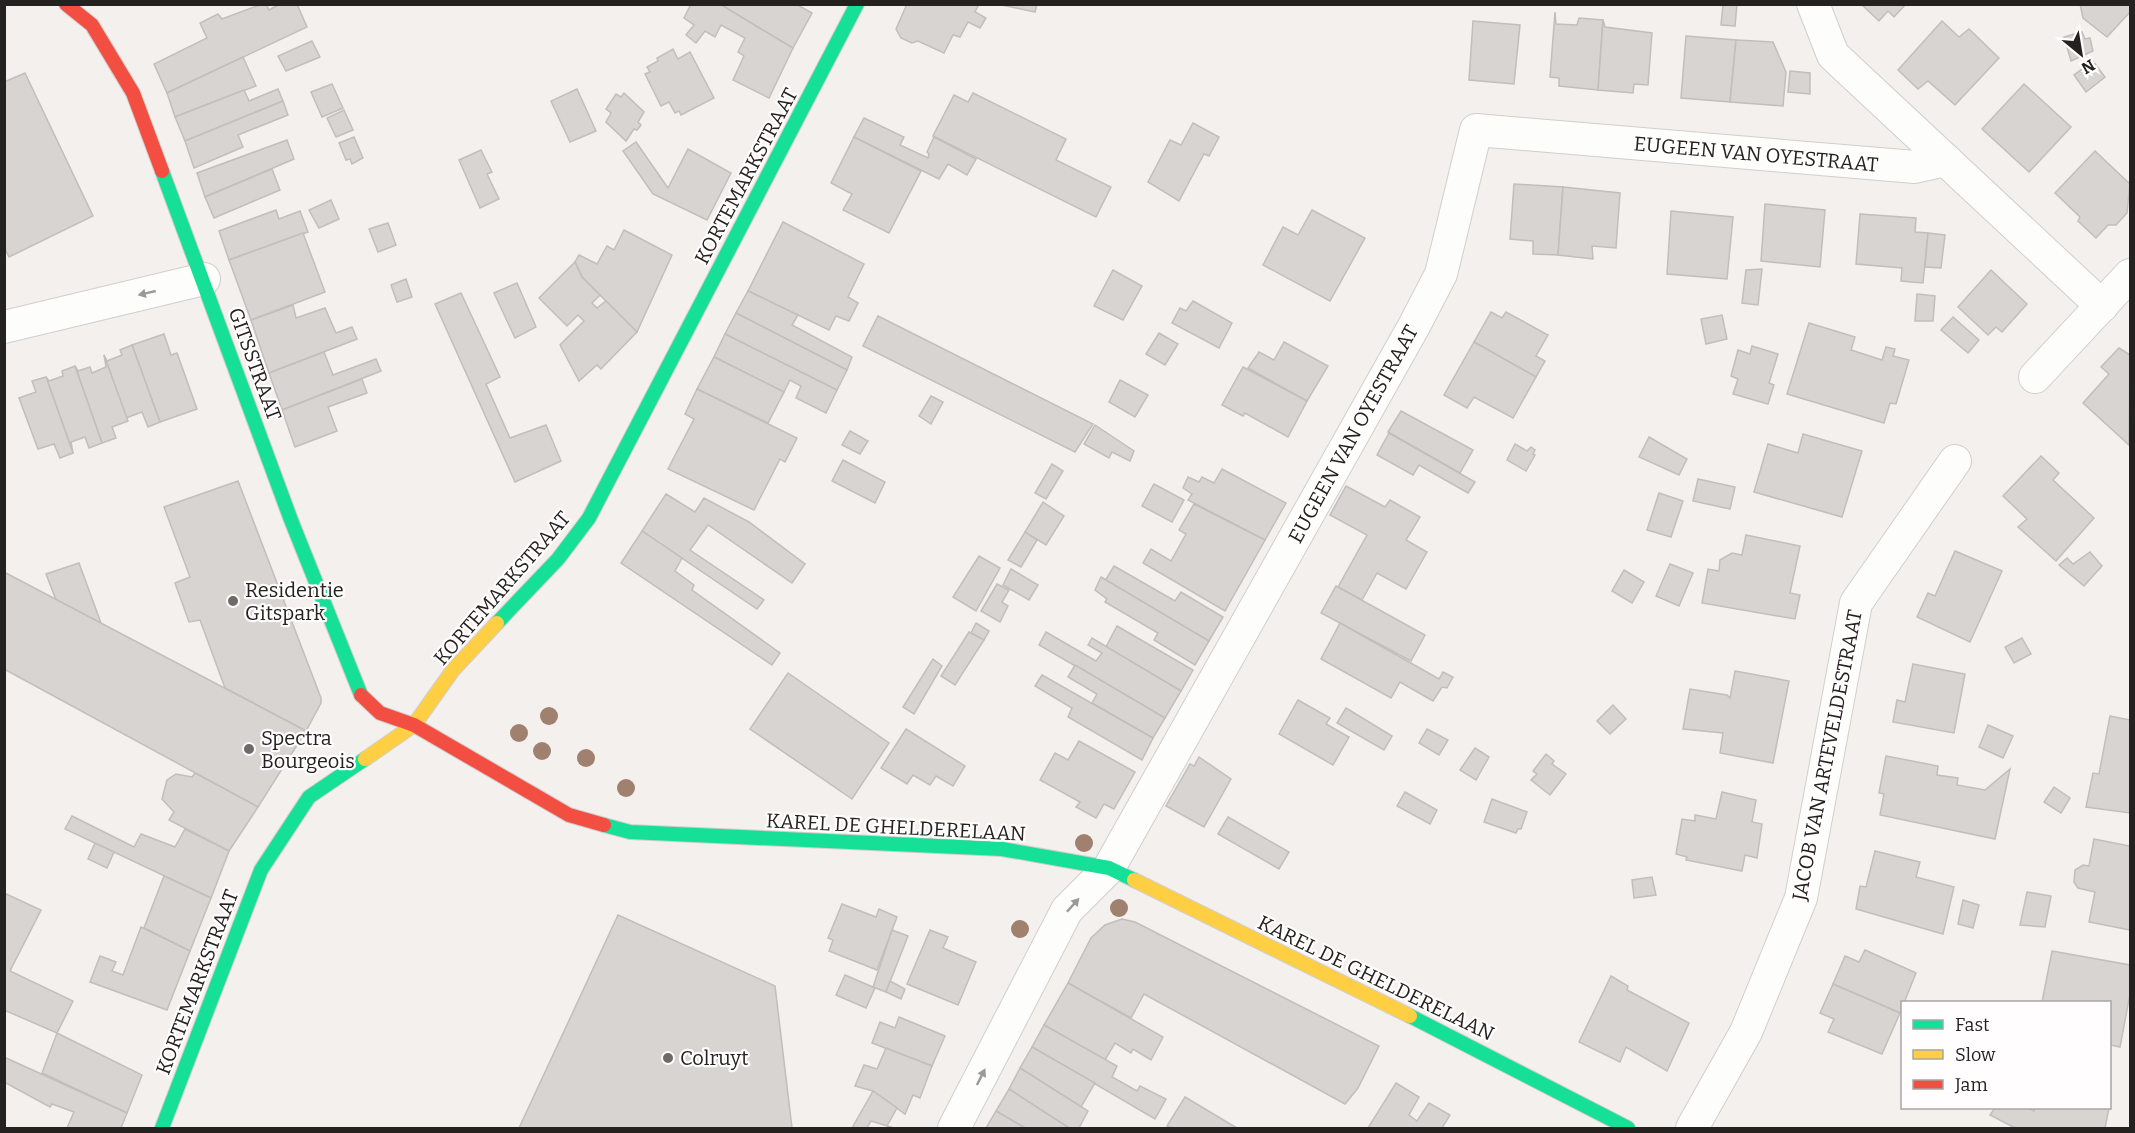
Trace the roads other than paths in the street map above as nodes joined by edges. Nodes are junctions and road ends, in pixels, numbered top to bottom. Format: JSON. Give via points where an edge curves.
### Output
{"nodes":[{"id":1,"x":66,"y":4,"type":"edge"},
{"id":2,"x":857,"y":4,"type":"edge"},
{"id":3,"x":1813,"y":4,"type":"edge"},
{"id":4,"x":1946,"y":160,"type":"junction"},
{"id":5,"x":2130,"y":275,"type":"edge"},
{"id":6,"x":204,"y":279,"type":"junction"},
{"id":7,"x":2102,"y":306,"type":"junction"},
{"id":8,"x":4,"y":327,"type":"edge"},
{"id":9,"x":2035,"y":376,"type":"dead end"},
{"id":10,"x":1955,"y":461,"type":"dead end"},
{"id":11,"x":414,"y":725,"type":"junction"},
{"id":12,"x":1109,"y":868,"type":"junction"},
{"id":13,"x":162,"y":1128,"type":"edge"},
{"id":14,"x":954,"y":1128,"type":"edge"},
{"id":15,"x":1628,"y":1128,"type":"edge"},
{"id":16,"x":1692,"y":1128,"type":"edge"}],
"edges":[{"from":1,"to":6,"type":"street","name":"GITSSTRAAT","via":[[92,25],[133,93]]},
{"from":2,"to":11,"type":"street","name":"KORTEMARKSTRAAT","via":[[589,518],[558,559],[453,670]]},
{"from":3,"to":4,"type":"street","via":[[1833,56]]},
{"from":4,"to":7,"type":"street"},
{"from":4,"to":12,"type":"street","name":"EUGEEN VAN OYESTRAAT","via":[[1915,167],[1476,130],[1441,274]]},
{"from":5,"to":7,"type":"street"},
{"from":6,"to":8,"type":"street","one_way":true},
{"from":6,"to":11,"type":"street","name":"GITSSTRAAT","via":[[291,520],[360,694],[380,713]]},
{"from":7,"to":9,"type":"street"},
{"from":10,"to":16,"type":"street","name":"JACOB VAN ARTEVELDESTRAAT","via":[[1856,603],[1801,898],[1746,1032]]},
{"from":11,"to":12,"type":"street","name":"KAREL DE GHELDERELAAN","via":[[568,815],[630,832],[1002,849]]},
{"from":11,"to":13,"type":"street","name":"KORTEMARKSTRAAT","via":[[309,798],[261,870]]},
{"from":14,"to":12,"type":"street","name":"EUGEEN VAN OYESTRAAT","one_way":true,"via":[[1067,910]]},
{"from":12,"to":15,"type":"street","name":"KAREL DE GHELDERELAAN"}]}
